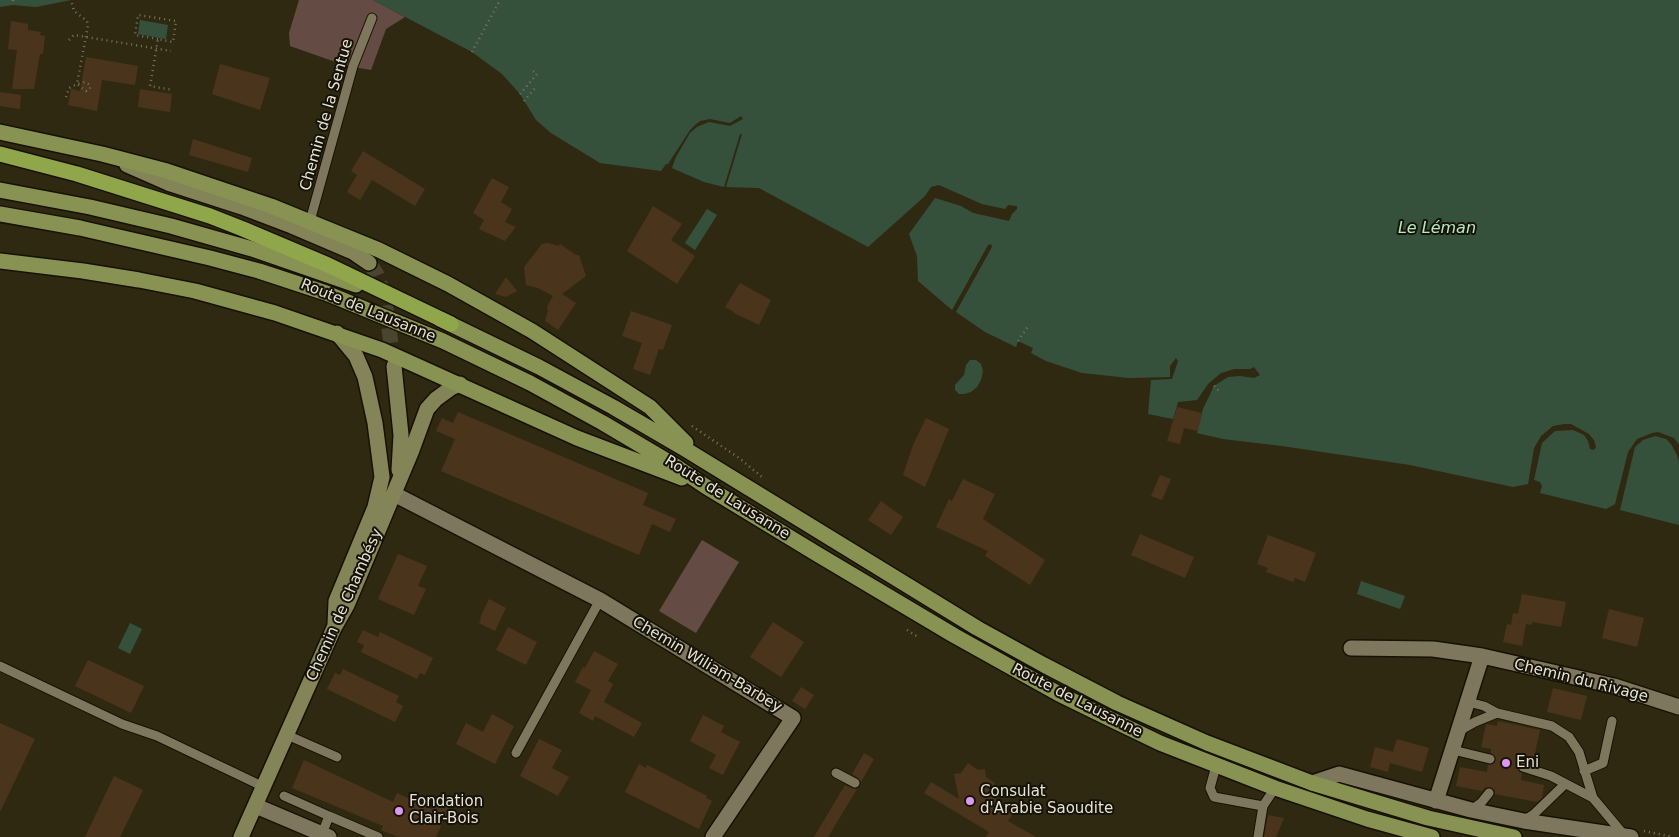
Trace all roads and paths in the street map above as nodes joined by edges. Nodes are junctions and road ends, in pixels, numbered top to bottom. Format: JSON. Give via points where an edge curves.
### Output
{"nodes":[{"id":1,"x":13,"y":0,"type":"edge"},
{"id":2,"x":71,"y":0,"type":"edge"},
{"id":3,"x":500,"y":0,"type":"edge"},
{"id":4,"x":13,"y":5,"type":"dead end"},
{"id":5,"x":372,"y":18,"type":"dead end"},
{"id":6,"x":86,"y":37,"type":"junction"},
{"id":7,"x":158,"y":39,"type":"junction"},
{"id":8,"x":69,"y":40,"type":"dead end"},
{"id":9,"x":157,"y":49,"type":"junction"},
{"id":10,"x":171,"y":51,"type":"dead end"},
{"id":11,"x":472,"y":52,"type":"dead end"},
{"id":12,"x":533,"y":71,"type":"dead end"},
{"id":13,"x":77,"y":84,"type":"junction"},
{"id":14,"x":537,"y":86,"type":"dead end"},
{"id":15,"x":172,"y":90,"type":"dead end"},
{"id":16,"x":520,"y":94,"type":"dead end"},
{"id":17,"x":66,"y":97,"type":"dead end"},
{"id":18,"x":524,"y":101,"type":"dead end"},
{"id":19,"x":0,"y":132,"type":"edge"},
{"id":20,"x":0,"y":154,"type":"edge"},
{"id":21,"x":102,"y":154,"type":"junction"},
{"id":22,"x":0,"y":190,"type":"edge"},
{"id":23,"x":0,"y":214,"type":"edge"},
{"id":24,"x":310,"y":221,"type":"junction"},
{"id":25,"x":0,"y":261,"type":"edge"},
{"id":26,"x":369,"y":263,"type":"tunnel mouth"},
{"id":27,"x":451,"y":324,"type":"junction"},
{"id":28,"x":1029,"y":325,"type":"dead end"},
{"id":29,"x":337,"y":333,"type":"junction"},
{"id":30,"x":1018,"y":341,"type":"dead end"},
{"id":31,"x":394,"y":366,"type":"tunnel mouth"},
{"id":32,"x":460,"y":384,"type":"junction"},
{"id":33,"x":1214,"y":386,"type":"dead end"},
{"id":34,"x":1221,"y":393,"type":"dead end"},
{"id":35,"x":739,"y":458,"type":"dead end"},
{"id":36,"x":705,"y":461,"type":"junction"},
{"id":37,"x":765,"y":479,"type":"dead end"},
{"id":38,"x":705,"y":486,"type":"junction"},
{"id":39,"x":396,"y":489,"type":"junction"},
{"id":40,"x":600,"y":600,"type":"junction"},
{"id":41,"x":334,"y":628,"type":"junction"},
{"id":42,"x":907,"y":630,"type":"dead end"},
{"id":43,"x":918,"y":637,"type":"dead end"},
{"id":44,"x":1350,"y":648,"type":"dead end"},
{"id":45,"x":1482,"y":656,"type":"junction"},
{"id":46,"x":0,"y":666,"type":"edge"},
{"id":47,"x":1468,"y":702,"type":"junction"},
{"id":48,"x":1679,"y":707,"type":"edge"},
{"id":49,"x":1497,"y":713,"type":"junction"},
{"id":50,"x":1612,"y":721,"type":"dead end"},
{"id":51,"x":1459,"y":731,"type":"junction"},
{"id":52,"x":287,"y":735,"type":"junction"},
{"id":53,"x":1453,"y":750,"type":"junction"},
{"id":54,"x":516,"y":753,"type":"dead end"},
{"id":55,"x":338,"y":757,"type":"dead end"},
{"id":56,"x":1490,"y":759,"type":"dead end"},
{"id":57,"x":1216,"y":766,"type":"junction"},
{"id":58,"x":1523,"y":767,"type":"dead end"},
{"id":59,"x":1584,"y":771,"type":"junction"},
{"id":60,"x":836,"y":772,"type":"dead end"},
{"id":61,"x":855,"y":783,"type":"dead end"},
{"id":62,"x":1312,"y":783,"type":"junction"},
{"id":63,"x":1565,"y":784,"type":"junction"},
{"id":64,"x":264,"y":787,"type":"junction"},
{"id":65,"x":1275,"y":788,"type":"junction"},
{"id":66,"x":1489,"y":793,"type":"dead end"},
{"id":67,"x":284,"y":796,"type":"dead end"},
{"id":68,"x":1593,"y":798,"type":"junction"},
{"id":69,"x":1436,"y":801,"type":"junction"},
{"id":70,"x":256,"y":806,"type":"junction"},
{"id":71,"x":1263,"y":806,"type":"junction"},
{"id":72,"x":1471,"y":810,"type":"junction"},
{"id":73,"x":330,"y":816,"type":"junction"},
{"id":74,"x":1367,"y":819,"type":"junction"},
{"id":75,"x":1524,"y":821,"type":"junction"},
{"id":76,"x":1624,"y":833,"type":"edge"},
{"id":77,"x":326,"y":836,"type":"edge"},
{"id":78,"x":241,"y":837,"type":"edge"},
{"id":79,"x":378,"y":837,"type":"edge"},
{"id":80,"x":713,"y":837,"type":"edge"},
{"id":81,"x":1258,"y":837,"type":"edge"},
{"id":82,"x":1406,"y":837,"type":"edge"},
{"id":83,"x":1432,"y":837,"type":"edge"},
{"id":84,"x":1514,"y":837,"type":"edge"},
{"id":85,"x":1673,"y":837,"type":"edge"}],
"edges":[{"from":1,"to":4,"type":"path"},
{"from":2,"to":6,"type":"path","via":[[74,11],[87,21]]},
{"from":3,"to":11,"type":"path"},
{"from":5,"to":24,"type":"lane","name":"Chemin de la Sentue","via":[[353,66]]},
{"from":6,"to":8,"type":"path","via":[[74,35]]},
{"from":6,"to":9,"type":"path"},
{"from":6,"to":13,"type":"path"},
{"from":7,"to":7,"type":"path","via":[[173,42],[176,21],[138,15],[135,35]]},
{"from":7,"to":9,"type":"path"},
{"from":9,"to":10,"type":"path"},
{"from":9,"to":15,"type":"path","via":[[150,86]]},
{"from":12,"to":16,"type":"path","via":[[537,74]]},
{"from":13,"to":13,"type":"path","via":[[85,82],[90,89],[86,91]]},
{"from":13,"to":17,"type":"path","via":[[68,88]]},
{"from":14,"to":18,"type":"path"},
{"from":19,"to":21,"type":"main road"},
{"from":20,"to":27,"type":"highway","via":[[77,174],[243,228]]},
{"from":21,"to":24,"type":"main road","via":[[210,184]]},
{"from":21,"to":26,"type":"street","via":[[168,183],[299,229],[353,252]]},
{"from":22,"to":27,"type":"main road","name":"Route de Lausanne","via":[[114,212],[236,244],[351,283]]},
{"from":23,"to":38,"type":"main road","name":"Route de Lausanne","via":[[80,228],[210,258],[290,281],[364,308],[530,383],[646,448]]},
{"from":24,"to":36,"type":"main road","via":[[414,267],[532,331],[650,407]]},
{"from":25,"to":29,"type":"main road","via":[[113,276],[195,292],[267,310]]},
{"from":27,"to":36,"type":"main road","name":"Route de Lausanne","via":[[576,386]]},
{"from":28,"to":30,"type":"path"},
{"from":29,"to":32,"type":"main road"},
{"from":29,"to":41,"type":"street","via":[[356,356],[365,377],[382,477],[375,507],[336,601]]},
{"from":31,"to":39,"type":"street","via":[[401,435]]},
{"from":32,"to":38,"type":"main road","via":[[577,438]]},
{"from":32,"to":39,"type":"street","name":"Chemin de Chambésy","via":[[450,388],[427,409]]},
{"from":33,"to":34,"type":"path"},
{"from":35,"to":37,"type":"path"},
{"from":36,"to":62,"type":"main road","name":"Route de Lausanne","via":[[884,572],[1044,665],[1162,724]]},
{"from":38,"to":57,"type":"main road","name":"Route de Lausanne","via":[[1010,667],[1160,743]]},
{"from":39,"to":40,"type":"street","name":"Chemin Wiliam-Barbey"},
{"from":39,"to":41,"type":"street","name":"Chemin de Chambésy","via":[[347,605]]},
{"from":40,"to":54,"type":"lane"},
{"from":40,"to":80,"type":"street","name":"Chemin Wiliam-Barbey","via":[[793,718]]},
{"from":41,"to":52,"type":"street","name":"Chemin de Chambésy"},
{"from":42,"to":43,"type":"path"},
{"from":44,"to":45,"type":"street","name":"Chemin du Rivage","via":[[1433,648]]},
{"from":45,"to":47,"type":"street"},
{"from":45,"to":48,"type":"street","name":"Chemin du Rivage","via":[[1614,686]]},
{"from":46,"to":64,"type":"lane"},
{"from":47,"to":49,"type":"lane"},
{"from":47,"to":51,"type":"street"},
{"from":49,"to":51,"type":"lane"},
{"from":49,"to":59,"type":"lane","via":[[1552,726],[1570,737],[1579,752]]},
{"from":50,"to":59,"type":"lane","via":[[1603,762]]},
{"from":51,"to":53,"type":"street"},
{"from":52,"to":55,"type":"lane"},
{"from":52,"to":64,"type":"street","name":"Chemin de Chambésy"},
{"from":53,"to":56,"type":"lane"},
{"from":53,"to":69,"type":"street"},
{"from":57,"to":65,"type":"main road","name":"Route de Lausanne"},
{"from":57,"to":71,"type":"lane","via":[[1210,788],[1214,797]]},
{"from":58,"to":63,"type":"lane"},
{"from":59,"to":68,"type":"lane"},
{"from":60,"to":61,"type":"lane"},
{"from":62,"to":69,"type":"street","via":[[1339,774]]},
{"from":62,"to":84,"type":"main road","name":"Route de Lausanne","via":[[1428,818]]},
{"from":63,"to":68,"type":"lane"},
{"from":63,"to":75,"type":"lane"},
{"from":64,"to":70,"type":"street","name":"Chemin de Chambésy"},
{"from":65,"to":71,"type":"lane"},
{"from":65,"to":74,"type":"main road","name":"Route de Lausanne"},
{"from":66,"to":72,"type":"lane"},
{"from":67,"to":73,"type":"lane"},
{"from":68,"to":76,"type":"lane"},
{"from":69,"to":72,"type":"street"},
{"from":70,"to":77,"type":"street"},
{"from":70,"to":78,"type":"street","name":"Chemin de Chambésy"},
{"from":71,"to":81,"type":"lane"},
{"from":72,"to":75,"type":"street"},
{"from":73,"to":77,"type":"lane"},
{"from":73,"to":79,"type":"lane"},
{"from":74,"to":82,"type":"street"},
{"from":74,"to":83,"type":"main road","name":"Route de Lausanne"},
{"from":75,"to":76,"type":"street"},
{"from":76,"to":85,"type":"path","via":[[1656,832]]}]}
